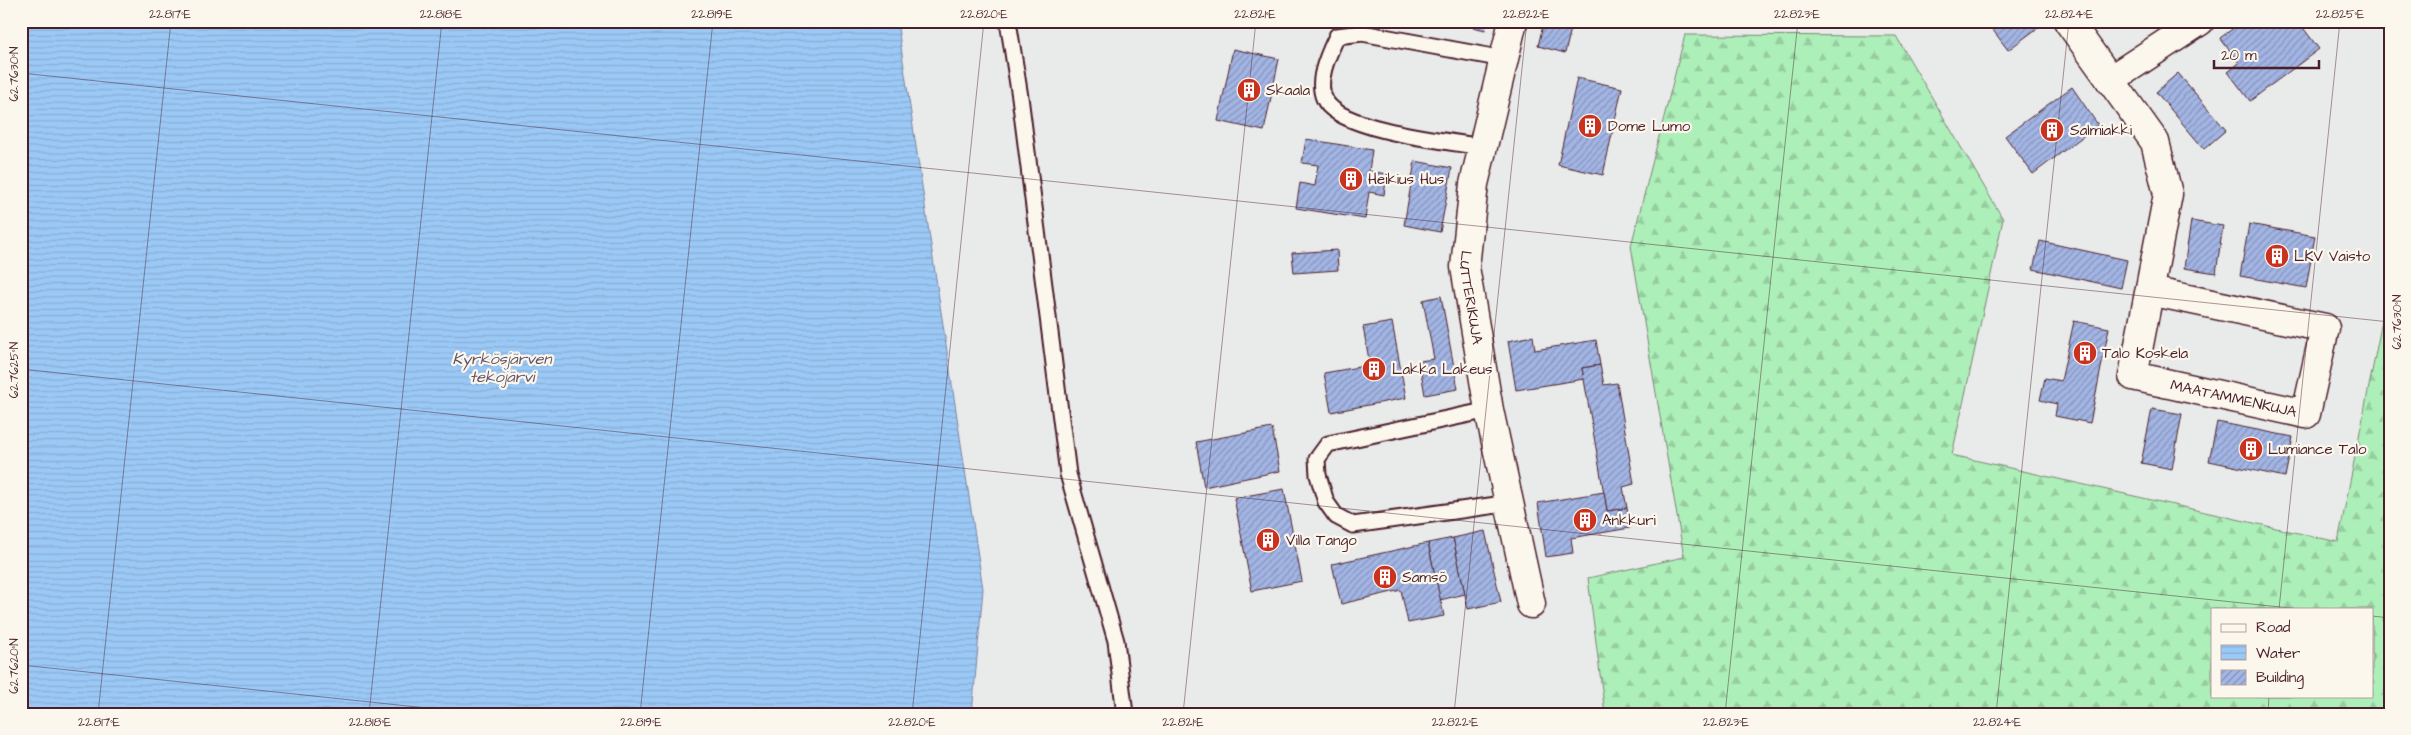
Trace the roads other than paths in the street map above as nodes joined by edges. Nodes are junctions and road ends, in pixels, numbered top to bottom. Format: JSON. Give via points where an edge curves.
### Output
{"nodes":[{"id":1,"x":1008,"y":21,"type":"edge"},
{"id":2,"x":1513,"y":21,"type":"edge"},
{"id":3,"x":2068,"y":21,"type":"edge"},
{"id":4,"x":2200,"y":21,"type":"edge"},
{"id":5,"x":1504,"y":60,"type":"junction"},
{"id":6,"x":2110,"y":80,"type":"junction"},
{"id":7,"x":1483,"y":147,"type":"junction"},
{"id":8,"x":2150,"y":291,"type":"junction"},
{"id":9,"x":1489,"y":410,"type":"junction"},
{"id":10,"x":1511,"y":503,"type":"junction"},
{"id":11,"x":1531,"y":604,"type":"dead end"},
{"id":12,"x":1125,"y":714,"type":"edge"}],
"edges":[{"from":1,"to":12,"type":"lane","via":[[1068,474],[1116,641]]},
{"from":2,"to":5,"type":"street","name":"LUTTERIKUJA"},
{"from":3,"to":6,"type":"street","name":"MAATAMMENKUJA"},
{"from":4,"to":6,"type":"street"},
{"from":5,"to":7,"type":"street","name":"LUTTERIKUJA"},
{"from":5,"to":7,"type":"lane","via":[[1362,33],[1337,36],[1326,57],[1322,79],[1325,101],[1340,116],[1362,125]]},
{"from":6,"to":8,"type":"street","name":"MAATAMMENKUJA","via":[[2155,142],[2168,194]]},
{"from":7,"to":9,"type":"street","name":"LUTTERIKUJA","via":[[1474,184],[1465,267]]},
{"from":8,"to":8,"type":"street","name":"MAATAMMENKUJA","via":[[2133,376],[2306,414],[2325,328]]},
{"from":9,"to":10,"type":"street","name":"LUTTERIKUJA"},
{"from":9,"to":10,"type":"lane","via":[[1328,444],[1317,459],[1318,475],[1326,502],[1336,516],[1353,525]]},
{"from":10,"to":11,"type":"street","name":"LUTTERIKUJA"}]}
